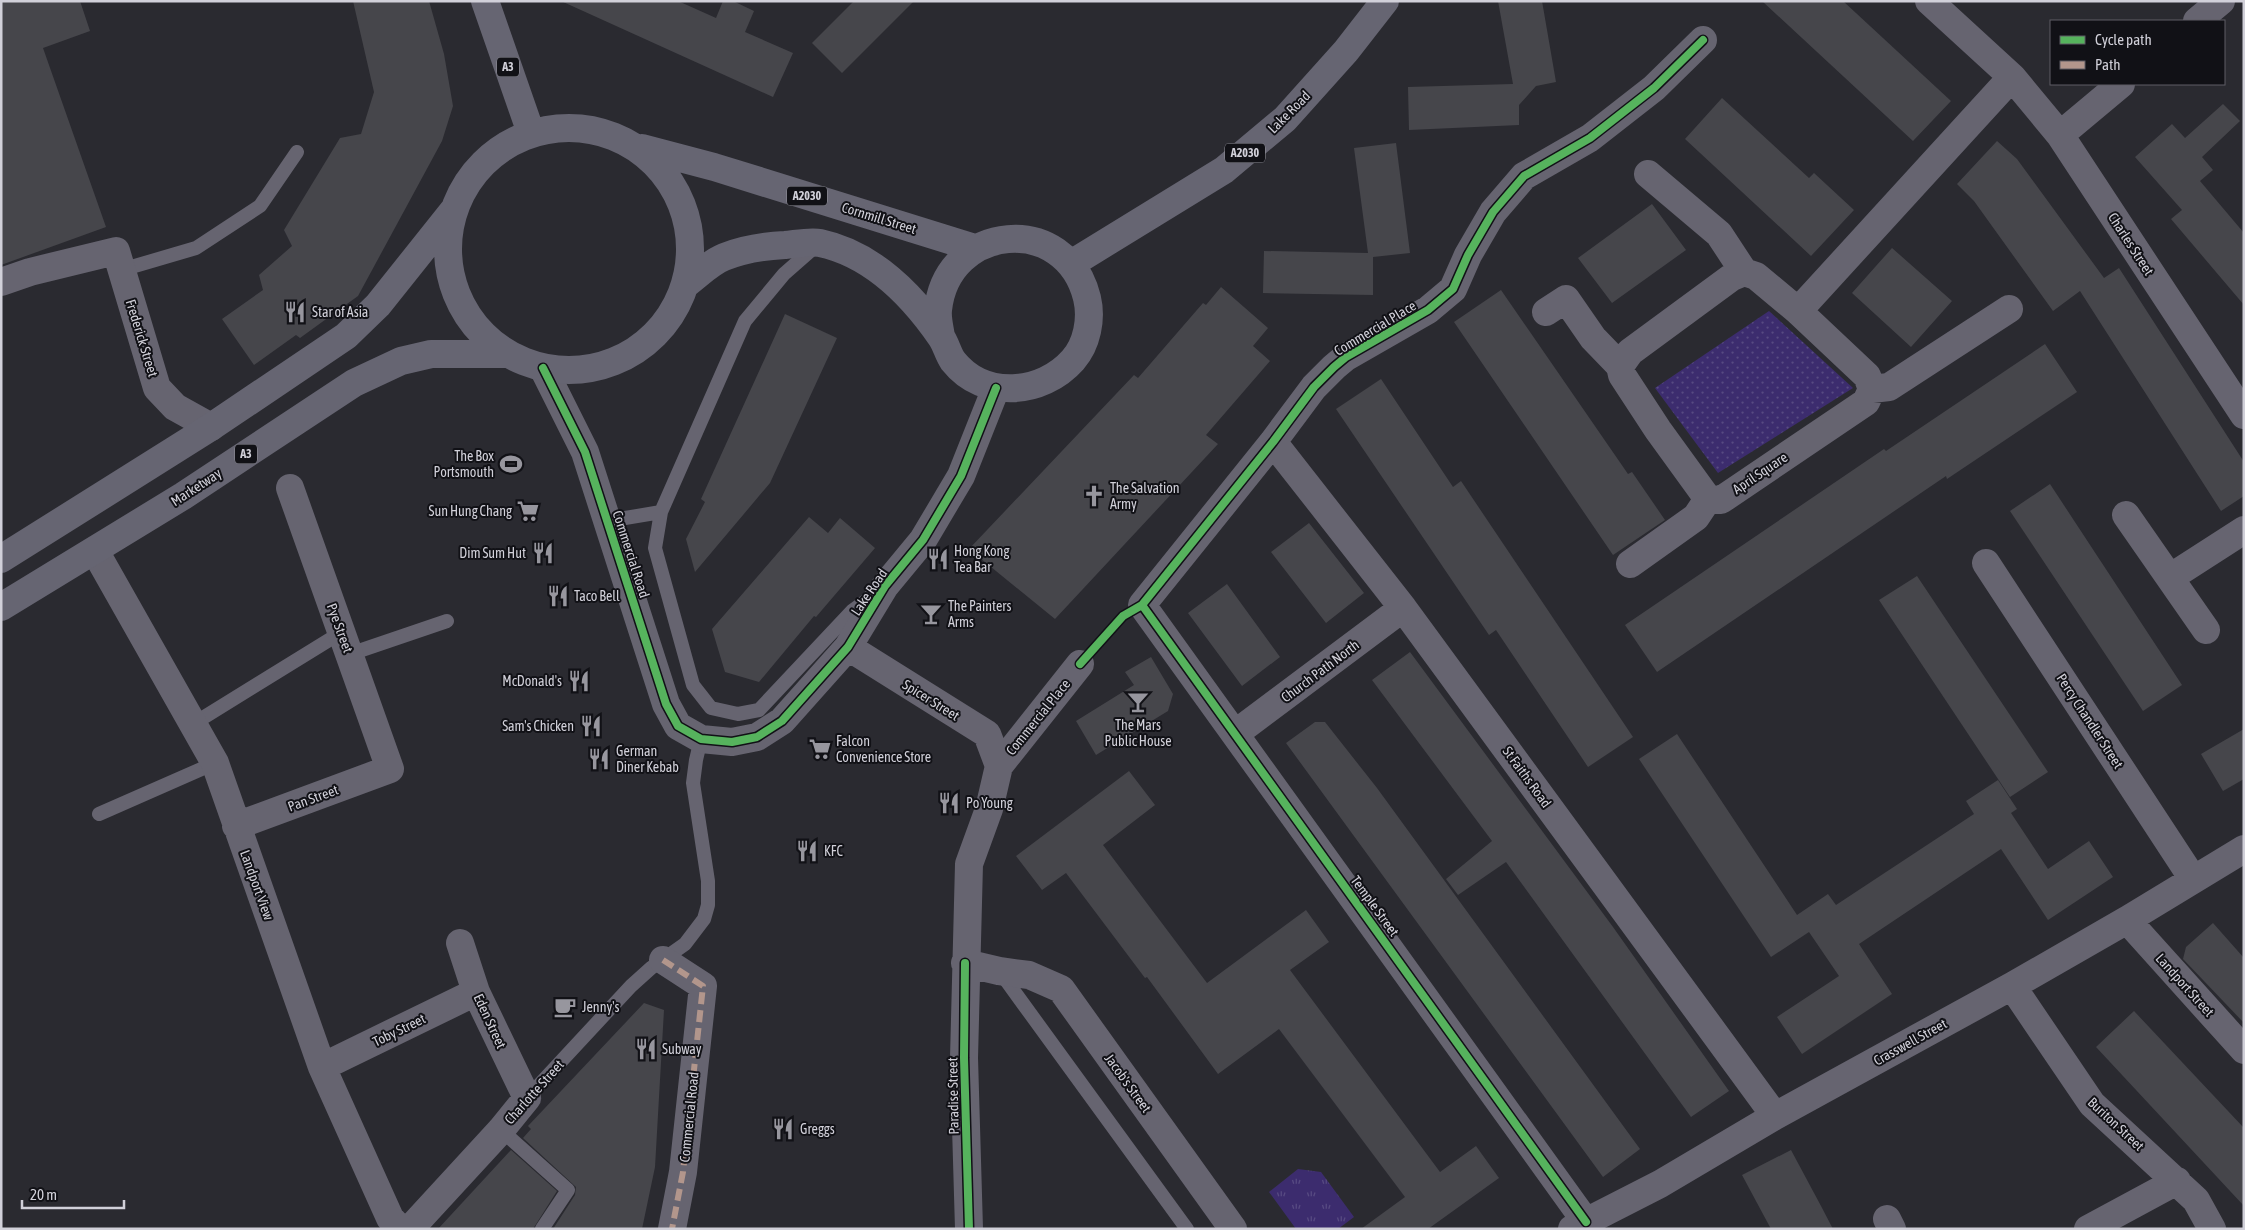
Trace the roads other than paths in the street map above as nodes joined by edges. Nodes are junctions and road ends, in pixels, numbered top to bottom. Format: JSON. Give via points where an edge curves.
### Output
{"nodes":[{"id":1,"x":485,"y":1,"type":"edge"},
{"id":2,"x":1385,"y":1,"type":"edge"},
{"id":3,"x":1929,"y":1,"type":"edge"},
{"id":4,"x":2221,"y":1,"type":"edge"},
{"id":5,"x":2198,"y":20,"type":"edge"},
{"id":6,"x":1703,"y":40,"type":"dead end"},
{"id":7,"x":2012,"y":77,"type":"junction"},
{"id":8,"x":2120,"y":85,"type":"edge"},
{"id":9,"x":531,"y":133,"type":"junction"},
{"id":10,"x":2060,"y":135,"type":"junction"},
{"id":11,"x":638,"y":147,"type":"junction"},
{"id":12,"x":297,"y":152,"type":"dead end"},
{"id":13,"x":1648,"y":174,"type":"dead end"},
{"id":14,"x":453,"y":211,"type":"junction"},
{"id":15,"x":820,"y":243,"type":"junction"},
{"id":16,"x":975,"y":248,"type":"junction"},
{"id":17,"x":119,"y":261,"type":"junction"},
{"id":18,"x":1071,"y":264,"type":"junction"},
{"id":19,"x":1744,"y":272,"type":"junction"},
{"id":20,"x":1,"y":282,"type":"edge"},
{"id":21,"x":686,"y":284,"type":"junction"},
{"id":22,"x":2009,"y":309,"type":"dead end"},
{"id":23,"x":1798,"y":311,"type":"junction"},
{"id":24,"x":1546,"y":312,"type":"dead end"},
{"id":25,"x":941,"y":338,"type":"junction"},
{"id":26,"x":507,"y":354,"type":"junction"},
{"id":27,"x":1620,"y":366,"type":"junction"},
{"id":28,"x":543,"y":368,"type":"junction"},
{"id":29,"x":996,"y":388,"type":"junction"},
{"id":30,"x":1872,"y":389,"type":"junction"},
{"id":31,"x":2244,"y":415,"type":"edge"},
{"id":32,"x":212,"y":427,"type":"junction"},
{"id":33,"x":1273,"y":442,"type":"junction"},
{"id":34,"x":290,"y":488,"type":"dead end"},
{"id":35,"x":1708,"y":499,"type":"junction"},
{"id":36,"x":661,"y":512,"type":"junction"},
{"id":37,"x":2126,"y":515,"type":"dead end"},
{"id":38,"x":607,"y":521,"type":"junction"},
{"id":39,"x":2244,"y":530,"type":"edge"},
{"id":40,"x":95,"y":551,"type":"junction"},
{"id":41,"x":1,"y":559,"type":"edge"},
{"id":42,"x":1986,"y":563,"type":"dead end"},
{"id":43,"x":1630,"y":564,"type":"dead end"},
{"id":44,"x":2171,"y":578,"type":"junction"},
{"id":45,"x":885,"y":586,"type":"junction"},
{"id":46,"x":1142,"y":605,"type":"joint"},
{"id":47,"x":1,"y":607,"type":"edge"},
{"id":48,"x":1403,"y":608,"type":"junction"},
{"id":49,"x":447,"y":621,"type":"dead end"},
{"id":50,"x":2206,"y":630,"type":"dead end"},
{"id":51,"x":346,"y":643,"type":"junction"},
{"id":52,"x":848,"y":648,"type":"junction"},
{"id":53,"x":1080,"y":664,"type":"dead end"},
{"id":54,"x":193,"y":724,"type":"junction"},
{"id":55,"x":1236,"y":733,"type":"junction"},
{"id":56,"x":701,"y":739,"type":"junction"},
{"id":57,"x":215,"y":764,"type":"junction"},
{"id":58,"x":999,"y":766,"type":"junction"},
{"id":59,"x":390,"y":769,"type":"joint"},
{"id":60,"x":99,"y":814,"type":"dead end"},
{"id":61,"x":236,"y":826,"type":"junction"},
{"id":62,"x":2244,"y":849,"type":"edge"},
{"id":63,"x":2193,"y":879,"type":"junction"},
{"id":64,"x":2127,"y":920,"type":"junction"},
{"id":65,"x":460,"y":943,"type":"dead end"},
{"id":66,"x":663,"y":960,"type":"junction"},
{"id":67,"x":966,"y":963,"type":"junction"},
{"id":68,"x":1000,"y":971,"type":"junction"},
{"id":69,"x":2012,"y":986,"type":"junction"},
{"id":70,"x":476,"y":992,"type":"junction"},
{"id":71,"x":2244,"y":1050,"type":"edge"},
{"id":72,"x":322,"y":1067,"type":"junction"},
{"id":73,"x":527,"y":1098,"type":"junction"},
{"id":74,"x":1775,"y":1116,"type":"junction"},
{"id":75,"x":501,"y":1130,"type":"junction"},
{"id":76,"x":2177,"y":1181,"type":"junction"},
{"id":77,"x":1579,"y":1225,"type":"edge"},
{"id":78,"x":400,"y":1229,"type":"edge"},
{"id":79,"x":410,"y":1229,"type":"edge"},
{"id":80,"x":542,"y":1229,"type":"edge"},
{"id":81,"x":672,"y":1229,"type":"edge"},
{"id":82,"x":969,"y":1229,"type":"edge"},
{"id":83,"x":1187,"y":1229,"type":"edge"},
{"id":84,"x":1233,"y":1229,"type":"edge"},
{"id":85,"x":2088,"y":1229,"type":"edge"},
{"id":86,"x":2212,"y":1229,"type":"edge"}],
"edges":[{"from":1,"to":9,"type":"main road","number":"A3"},
{"from":2,"to":18,"type":"main road","name":"Lake Road","number":"A2030","via":[[1286,119],[1224,170]]},
{"from":3,"to":7,"type":"street","name":"Charles Street"},
{"from":4,"to":5,"type":"street"},
{"from":6,"to":33,"type":"street","name":"Commercial Place","via":[[1654,88],[1590,138],[1524,176],[1493,212],[1453,289],[1428,310],[1334,367],[1314,387]]},
{"from":7,"to":10,"type":"street","name":"Charles Street"},
{"from":7,"to":23,"type":"street"},
{"from":8,"to":10,"type":"street"},
{"from":9,"to":11,"type":"main road","via":[[568,127],[604,132]]},
{"from":9,"to":14,"type":"main road","via":[[497,150],[471,177]]},
{"from":10,"to":31,"type":"street","name":"Charles Street"},
{"from":11,"to":16,"type":"main road","name":"Cornmill Street","number":"A2030","via":[[714,167]]},
{"from":11,"to":21,"type":"main road","via":[[666,174],[684,208],[691,245]]},
{"from":12,"to":17,"type":"lane","via":[[260,206],[196,248]]},
{"from":13,"to":19,"type":"street","via":[[1719,234]]},
{"from":14,"to":26,"type":"main road","via":[[447,252],[455,292],[476,327]]},
{"from":14,"to":32,"type":"main road","via":[[378,305],[346,336]]},
{"from":15,"to":21,"type":"main road","via":[[759,246],[723,257]]},
{"from":15,"to":25,"type":"main road","via":[[864,259],[903,288]]},
{"from":15,"to":36,"type":"lane","via":[[784,274],[745,321]]},
{"from":16,"to":18,"type":"main road","via":[[995,240],[1016,238],[1036,241]]},
{"from":16,"to":25,"type":"main road","via":[[956,264],[942,287],[937,312]]},
{"from":17,"to":20,"type":"street","via":[[30,272]]},
{"from":17,"to":32,"type":"street","name":"Frederick Street","via":[[157,388],[175,407]]},
{"from":18,"to":29,"type":"main road","via":[[1084,285],[1090,308],[1088,331],[1079,353],[1063,371],[1043,384],[1020,389]]},
{"from":19,"to":23,"type":"street","via":[[1756,276]]},
{"from":19,"to":27,"type":"street","via":[[1732,277],[1630,352]]},
{"from":21,"to":28,"type":"main road","via":[[674,311],[655,335],[631,354],[603,366],[573,370]]},
{"from":22,"to":30,"type":"street","via":[[1889,387]]},
{"from":23,"to":30,"type":"street","via":[[1867,376]]},
{"from":24,"to":27,"type":"street","via":[[1566,299],[1593,338]]},
{"from":25,"to":29,"type":"main road","via":[[954,361],[972,378]]},
{"from":26,"to":28,"type":"main road"},
{"from":26,"to":40,"type":"main road","name":"Marketway","number":"A3","via":[[431,354],[401,361],[354,383]]},
{"from":27,"to":35,"type":"street","via":[[1622,375],[1658,430]]},
{"from":28,"to":38,"type":"street","name":"Commercial Road","via":[[585,452]]},
{"from":29,"to":45,"type":"street","name":"Lake Road","via":[[961,476],[923,540]]},
{"from":30,"to":35,"type":"street","name":"April Square","via":[[1866,402],[1721,500]]},
{"from":32,"to":41,"type":"main road"},
{"from":33,"to":46,"type":"street","name":"Commercial Place"},
{"from":33,"to":48,"type":"street","name":"St Faiths Road"},
{"from":34,"to":51,"type":"street","name":"Pye Street"},
{"from":35,"to":43,"type":"street","via":[[1696,517]]},
{"from":36,"to":38,"type":"lane"},
{"from":36,"to":45,"type":"lane","via":[[656,548],[693,685],[711,708],[738,714],[759,710],[852,611]]},
{"from":37,"to":44,"type":"street"},
{"from":38,"to":56,"type":"street","name":"Commercial Road","via":[[666,704],[678,726]]},
{"from":39,"to":44,"type":"street"},
{"from":40,"to":47,"type":"main road","name":"Marketway","number":"A3"},
{"from":40,"to":54,"type":"street","name":"Landport View"},
{"from":42,"to":63,"type":"street","name":"Percy Chandler Street"},
{"from":44,"to":50,"type":"street"},
{"from":45,"to":52,"type":"street","name":"Lake Road"},
{"from":46,"to":55,"type":"street","name":"Temple Street"},
{"from":48,"to":55,"type":"street","name":"Church Path North"},
{"from":48,"to":74,"type":"street","name":"St Faiths Road"},
{"from":49,"to":51,"type":"lane"},
{"from":51,"to":54,"type":"lane"},
{"from":51,"to":59,"type":"street","name":"Pye Street"},
{"from":52,"to":56,"type":"street","name":"Lake Road","via":[[782,721],[757,737],[732,742]]},
{"from":52,"to":58,"type":"street","name":"Spicer Street","via":[[986,734]]},
{"from":53,"to":58,"type":"street","name":"Commercial Place"},
{"from":54,"to":57,"type":"street","name":"Landport View"},
{"from":55,"to":77,"type":"street","name":"Temple Street"},
{"from":56,"to":66,"type":"lane","via":[[693,783],[708,881],[708,905],[696,931],[685,944]]},
{"from":57,"to":60,"type":"lane"},
{"from":57,"to":61,"type":"street","name":"Landport View"},
{"from":58,"to":67,"type":"street","name":"Paradise Street","via":[[990,809],[968,864]]},
{"from":59,"to":61,"type":"street","name":"Pan Street"},
{"from":61,"to":72,"type":"street","name":"Landport View"},
{"from":62,"to":63,"type":"street","name":"Crasswell Street"},
{"from":63,"to":64,"type":"street","name":"Crasswell Street"},
{"from":64,"to":69,"type":"street","name":"Crasswell Street"},
{"from":64,"to":71,"type":"street","name":"Landport Street"},
{"from":65,"to":70,"type":"street","name":"Eden Street"},
{"from":66,"to":73,"type":"lane","name":"Charlotte Street","via":[[631,986]]},
{"from":66,"to":81,"type":"street","name":"Commercial Road","via":[[703,986],[683,1172]]},
{"from":67,"to":68,"type":"street","name":"Jacob's Street"},
{"from":67,"to":82,"type":"street","name":"Paradise Street","via":[[964,1058]]},
{"from":68,"to":83,"type":"lane"},
{"from":68,"to":84,"type":"street","name":"Jacob's Street","via":[[1029,975],[1061,989]]},
{"from":69,"to":74,"type":"street","name":"Crasswell Street"},
{"from":69,"to":76,"type":"street","name":"Buriton Street","via":[[2092,1104]]},
{"from":70,"to":72,"type":"street","name":"Toby Street"},
{"from":70,"to":73,"type":"street","name":"Eden Street"},
{"from":72,"to":78,"type":"street","name":"Landport View","via":[[390,1218]]},
{"from":73,"to":75,"type":"street","name":"Charlotte Street"},
{"from":74,"to":77,"type":"street","name":"Crasswell Street","via":[[1660,1184]]},
{"from":75,"to":79,"type":"street","name":"Charlotte Street"},
{"from":75,"to":80,"type":"lane","via":[[568,1190]]},
{"from":76,"to":85,"type":"street"},
{"from":76,"to":86,"type":"street","name":"Buriton Street","via":[[2196,1200]]}]}
